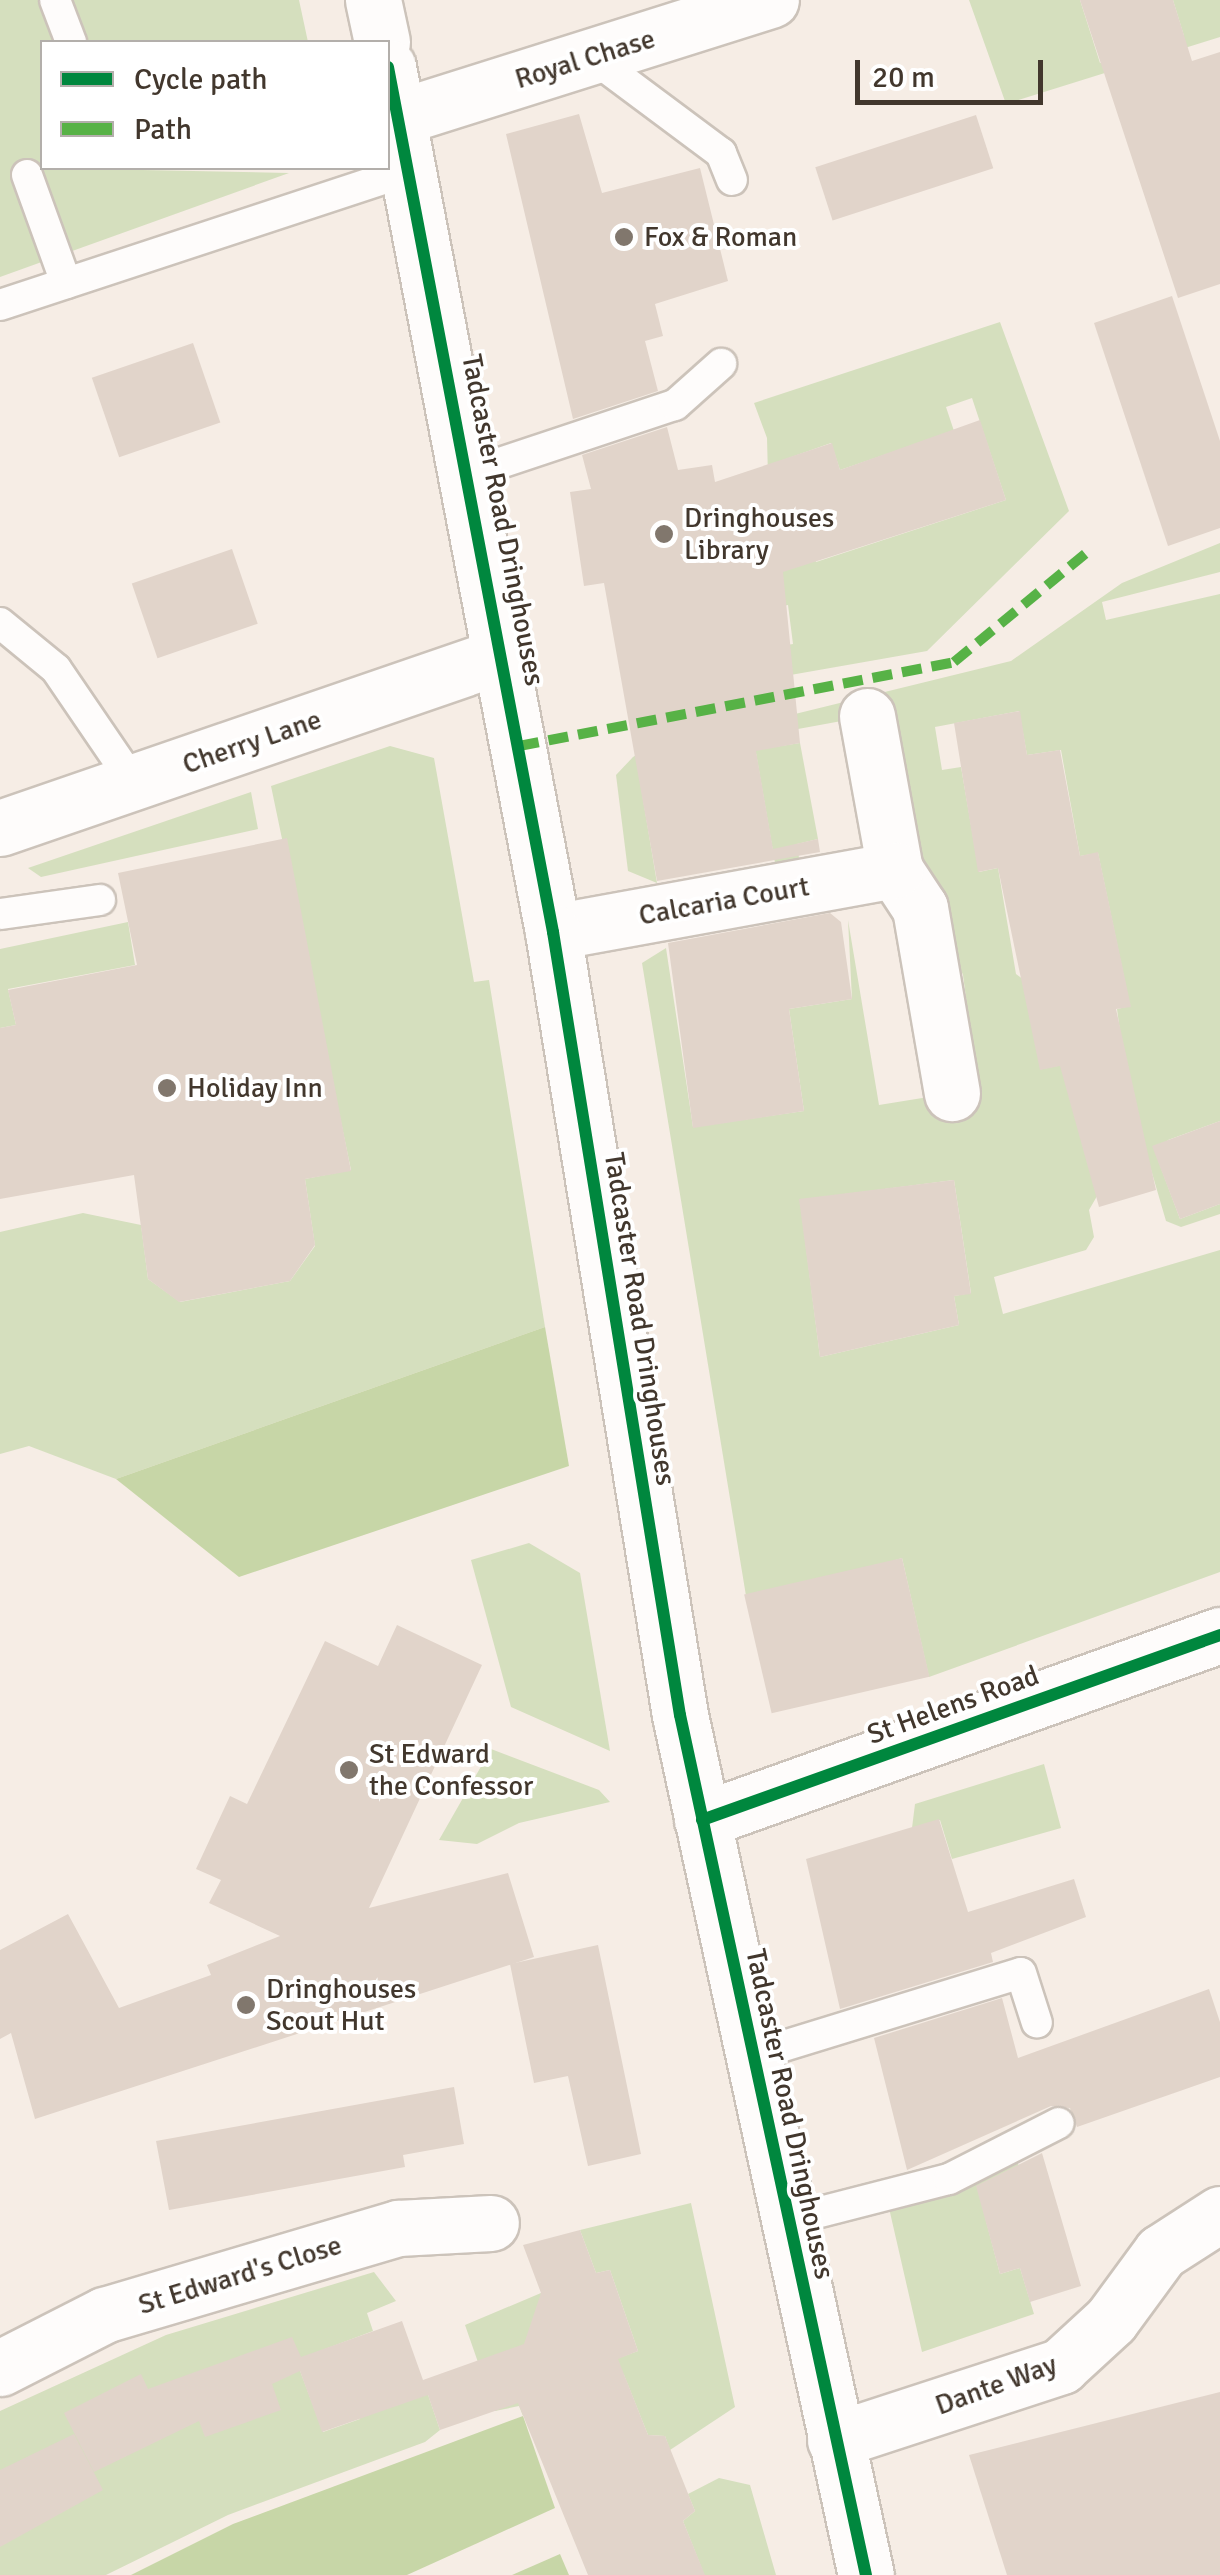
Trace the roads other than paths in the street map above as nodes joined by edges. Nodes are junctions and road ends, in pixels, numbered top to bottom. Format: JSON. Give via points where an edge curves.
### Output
{"nodes":[{"id":1,"x":55,"y":0,"type":"edge"},
{"id":2,"x":373,"y":0,"type":"edge"},
{"id":3,"x":771,"y":0,"type":"edge"},
{"id":4,"x":69,"y":40,"type":"edge"},
{"id":5,"x":382,"y":40,"type":"edge"},
{"id":6,"x":592,"y":57,"type":"junction"},
{"id":7,"x":393,"y":92,"type":"edge"},
{"id":8,"x":410,"y":170,"type":"junction"},
{"id":9,"x":23,"y":172,"type":"edge"},
{"id":10,"x":732,"y":180,"type":"dead end"},
{"id":11,"x":66,"y":283,"type":"junction"},
{"id":12,"x":0,"y":305,"type":"edge"},
{"id":13,"x":721,"y":364,"type":"dead end"},
{"id":14,"x":470,"y":473,"type":"junction"},
{"id":15,"x":0,"y":623,"type":"edge"},
{"id":16,"x":503,"y":655,"type":"junction"},
{"id":17,"x":866,"y":716,"type":"dead end"},
{"id":18,"x":134,"y":782,"type":"junction"},
{"id":19,"x":0,"y":828,"type":"edge"},
{"id":20,"x":895,"y":870,"type":"junction"},
{"id":21,"x":100,"y":900,"type":"dead end"},
{"id":22,"x":0,"y":914,"type":"edge"},
{"id":23,"x":553,"y":932,"type":"junction"},
{"id":24,"x":952,"y":1093,"type":"dead end"},
{"id":25,"x":1220,"y":1635,"type":"edge"},
{"id":26,"x":702,"y":1820,"type":"junction"},
{"id":27,"x":1037,"y":2023,"type":"dead end"},
{"id":28,"x":751,"y":2056,"type":"junction"},
{"id":29,"x":1059,"y":2123,"type":"dead end"},
{"id":30,"x":1220,"y":2214,"type":"edge"},
{"id":31,"x":785,"y":2221,"type":"junction"},
{"id":32,"x":491,"y":2222,"type":"dead end"},
{"id":33,"x":0,"y":2368,"type":"edge"},
{"id":34,"x":835,"y":2440,"type":"junction"},
{"id":35,"x":866,"y":2575,"type":"edge"}],
"edges":[{"from":1,"to":4,"type":"lane"},
{"from":2,"to":5,"type":"street"},
{"from":3,"to":6,"type":"street","name":"Royal Chase"},
{"from":6,"to":7,"type":"street","name":"Royal Chase"},
{"from":6,"to":10,"type":"lane","via":[[721,152]]},
{"from":7,"to":8,"type":"street","name":"Tadcaster Road Dringhouses"},
{"from":8,"to":11,"type":"lane"},
{"from":8,"to":14,"type":"street","name":"Tadcaster Road Dringhouses"},
{"from":9,"to":11,"type":"lane"},
{"from":11,"to":12,"type":"lane"},
{"from":13,"to":14,"type":"lane","via":[[675,405]]},
{"from":14,"to":16,"type":"street","name":"Tadcaster Road Dringhouses"},
{"from":15,"to":18,"type":"lane","via":[[56,668]]},
{"from":16,"to":18,"type":"street","name":"Cherry Lane"},
{"from":16,"to":23,"type":"street","name":"Tadcaster Road Dringhouses"},
{"from":17,"to":20,"type":"street"},
{"from":18,"to":19,"type":"street","name":"Cherry Lane"},
{"from":20,"to":23,"type":"street","name":"Calcaria Court"},
{"from":20,"to":24,"type":"street","via":[[920,908]]},
{"from":21,"to":22,"type":"lane"},
{"from":23,"to":26,"type":"street","name":"Tadcaster Road Dringhouses"},
{"from":25,"to":26,"type":"street","name":"St Helens Road"},
{"from":26,"to":28,"type":"street","name":"Tadcaster Road Dringhouses"},
{"from":27,"to":28,"type":"lane","via":[[1021,1973]]},
{"from":28,"to":31,"type":"street","name":"Tadcaster Road Dringhouses"},
{"from":29,"to":31,"type":"lane","via":[[949,2178]]},
{"from":30,"to":34,"type":"street","name":"Dante Way","via":[[1161,2252],[1111,2320],[1061,2366]]},
{"from":31,"to":34,"type":"street","name":"Tadcaster Road Dringhouses"},
{"from":32,"to":33,"type":"street","name":"St Edward's Close","via":[[398,2228],[104,2316]]},
{"from":34,"to":35,"type":"street","name":"Tadcaster Road Dringhouses"}]}
